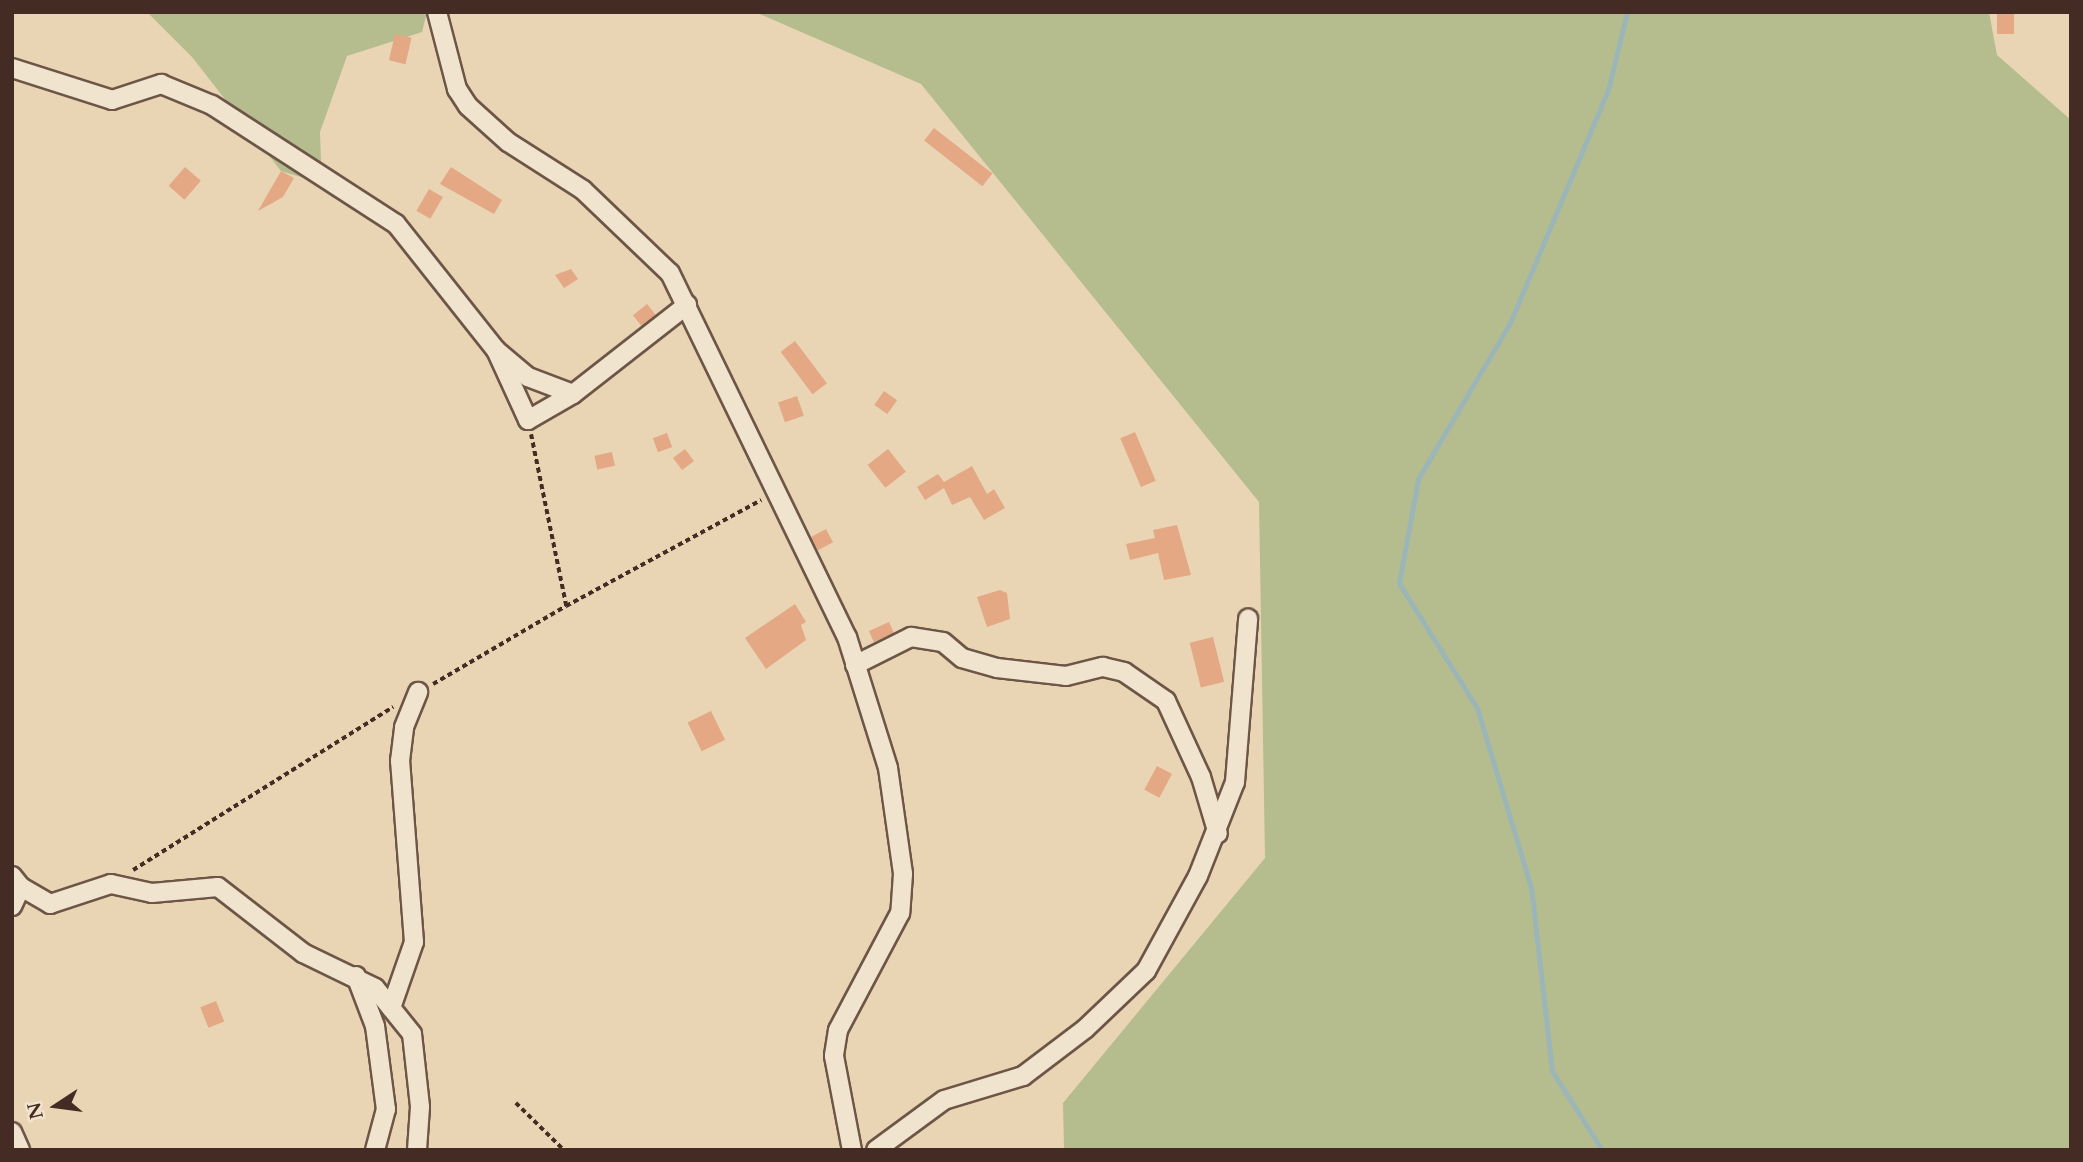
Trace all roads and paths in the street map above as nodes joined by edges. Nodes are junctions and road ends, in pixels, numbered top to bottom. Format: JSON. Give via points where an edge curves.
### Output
{"nodes":[{"id":1,"x":437,"y":12,"type":"edge"},
{"id":2,"x":12,"y":68,"type":"edge"},
{"id":3,"x":687,"y":305,"type":"junction"},
{"id":4,"x":496,"y":350,"type":"junction"},
{"id":5,"x":573,"y":394,"type":"junction"},
{"id":6,"x":528,"y":420,"type":"junction"},
{"id":7,"x":774,"y":494,"type":"junction"},
{"id":8,"x":566,"y":606,"type":"junction"},
{"id":9,"x":1248,"y":620,"type":"dead end"},
{"id":10,"x":855,"y":665,"type":"junction"},
{"id":11,"x":418,"y":692,"type":"junction"},
{"id":12,"x":1218,"y":834,"type":"junction"},
{"id":13,"x":16,"y":882,"type":"edge"},
{"id":14,"x":111,"y":884,"type":"junction"},
{"id":15,"x":12,"y":906,"type":"edge"},
{"id":16,"x":356,"y":976,"type":"junction"},
{"id":17,"x":391,"y":1008,"type":"junction"},
{"id":18,"x":516,"y":1103,"type":"dead end"},
{"id":19,"x":12,"y":1132,"type":"edge"},
{"id":20,"x":20,"y":1150,"type":"edge"},
{"id":21,"x":375,"y":1150,"type":"edge"},
{"id":22,"x":417,"y":1150,"type":"edge"},
{"id":23,"x":564,"y":1150,"type":"edge"},
{"id":24,"x":852,"y":1150,"type":"edge"},
{"id":25,"x":876,"y":1150,"type":"edge"}],
"edges":[{"from":1,"to":3,"type":"street","via":[[457,89],[468,106],[646,245]]},
{"from":2,"to":4,"type":"street","via":[[112,100],[161,84],[212,106],[396,224]]},
{"from":3,"to":5,"type":"street"},
{"from":3,"to":7,"type":"street","via":[[746,421]]},
{"from":4,"to":5,"type":"street","via":[[528,377]]},
{"from":4,"to":6,"type":"street"},
{"from":5,"to":6,"type":"street"},
{"from":6,"to":8,"type":"path"},
{"from":7,"to":8,"type":"path"},
{"from":7,"to":10,"type":"street","via":[[829,590]]},
{"from":8,"to":11,"type":"path"},
{"from":9,"to":12,"type":"street","via":[[1236,771]]},
{"from":10,"to":12,"type":"street","via":[[911,637],[943,642],[962,658],[997,668],[1066,676],[1103,667],[1124,672],[1166,701],[1201,777]]},
{"from":10,"to":24,"type":"street","via":[[888,768],[903,874],[900,913],[838,1030],[834,1056]]},
{"from":11,"to":14,"type":"path"},
{"from":11,"to":17,"type":"street","via":[[404,727],[400,761],[414,942]]},
{"from":12,"to":25,"type":"street","via":[[1146,971],[1122,995],[1023,1076],[944,1100]]},
{"from":13,"to":14,"type":"street","via":[[50,904]]},
{"from":13,"to":15,"type":"street"},
{"from":14,"to":16,"type":"street","via":[[152,893],[218,887],[303,953]]},
{"from":16,"to":17,"type":"street"},
{"from":16,"to":21,"type":"street","via":[[375,1026],[386,1109]]},
{"from":17,"to":22,"type":"street","via":[[412,1034],[420,1107]]},
{"from":18,"to":23,"type":"path"},
{"from":19,"to":20,"type":"street"}]}
